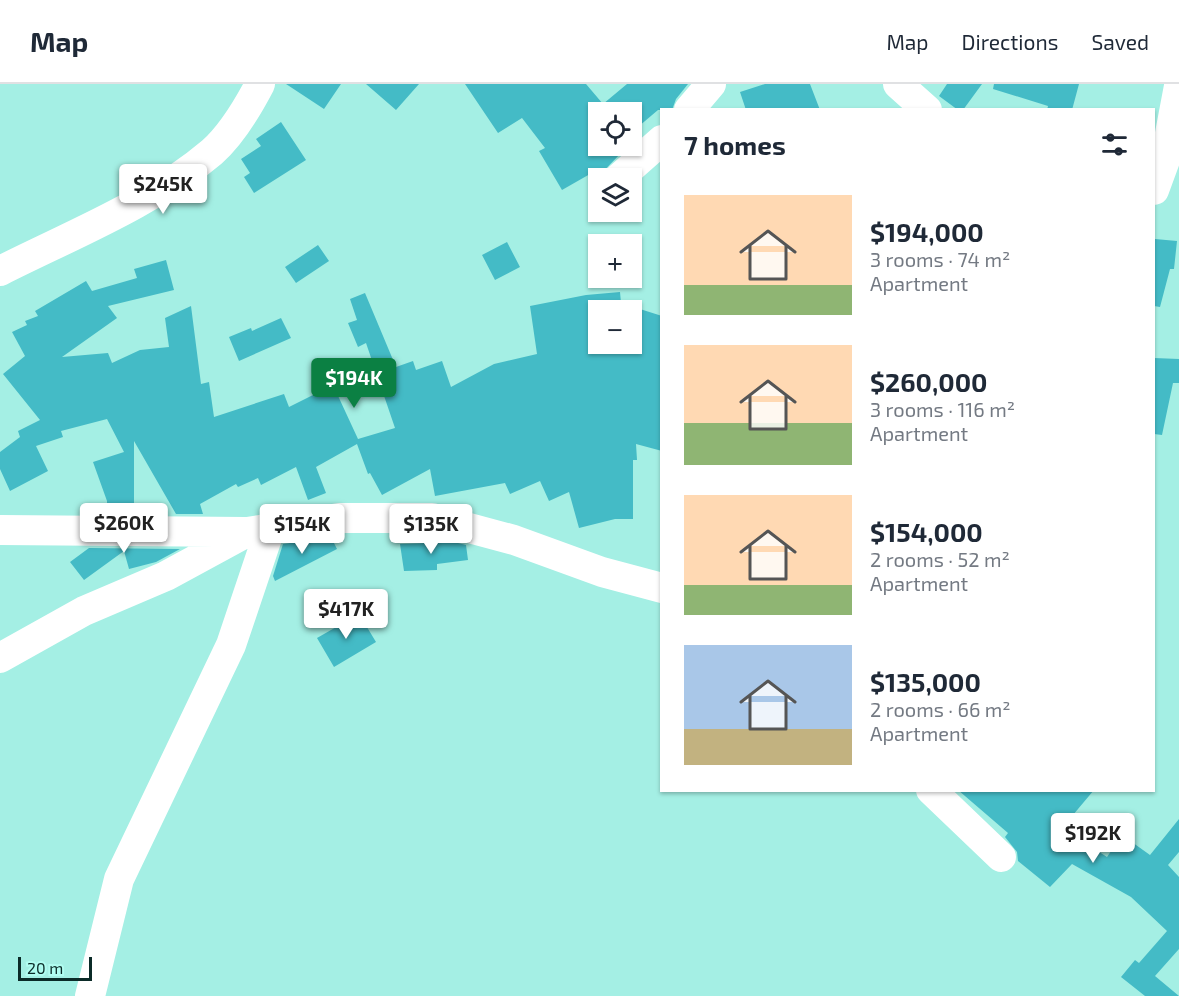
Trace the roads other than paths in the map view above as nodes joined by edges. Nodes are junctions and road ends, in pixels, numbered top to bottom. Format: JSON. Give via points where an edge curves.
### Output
{"nodes":[{"id":1,"x":260,"y":84,"type":"edge"},
{"id":2,"x":711,"y":84,"type":"edge"},
{"id":3,"x":898,"y":84,"type":"edge"},
{"id":4,"x":1179,"y":86,"type":"edge"},
{"id":5,"x":691,"y":108,"type":"edge"},
{"id":6,"x":925,"y":108,"type":"edge"},
{"id":7,"x":660,"y":142,"type":"edge"},
{"id":8,"x":630,"y":168,"type":"edge"},
{"id":9,"x":1155,"y":187,"type":"edge"},
{"id":10,"x":0,"y":272,"type":"edge"},
{"id":11,"x":0,"y":530,"type":"edge"},
{"id":12,"x":259,"y":530,"type":"junction"},
{"id":13,"x":660,"y":587,"type":"edge"},
{"id":14,"x":0,"y":658,"type":"edge"},
{"id":15,"x":933,"y":792,"type":"edge"},
{"id":16,"x":1001,"y":857,"type":"dead end"},
{"id":17,"x":90,"y":996,"type":"edge"}],
"edges":[{"from":1,"to":10,"type":"street","via":[[214,151],[157,192]]},
{"from":2,"to":5,"type":"street"},
{"from":3,"to":6,"type":"street"},
{"from":4,"to":9,"type":"street","via":[[1165,160]]},
{"from":7,"to":8,"type":"street"},
{"from":11,"to":12,"type":"street"},
{"from":12,"to":13,"type":"street","via":[[339,518],[432,518]]},
{"from":12,"to":14,"type":"street","via":[[84,611]]},
{"from":12,"to":17,"type":"street","via":[[231,645],[119,879]]},
{"from":15,"to":16,"type":"street"}]}
